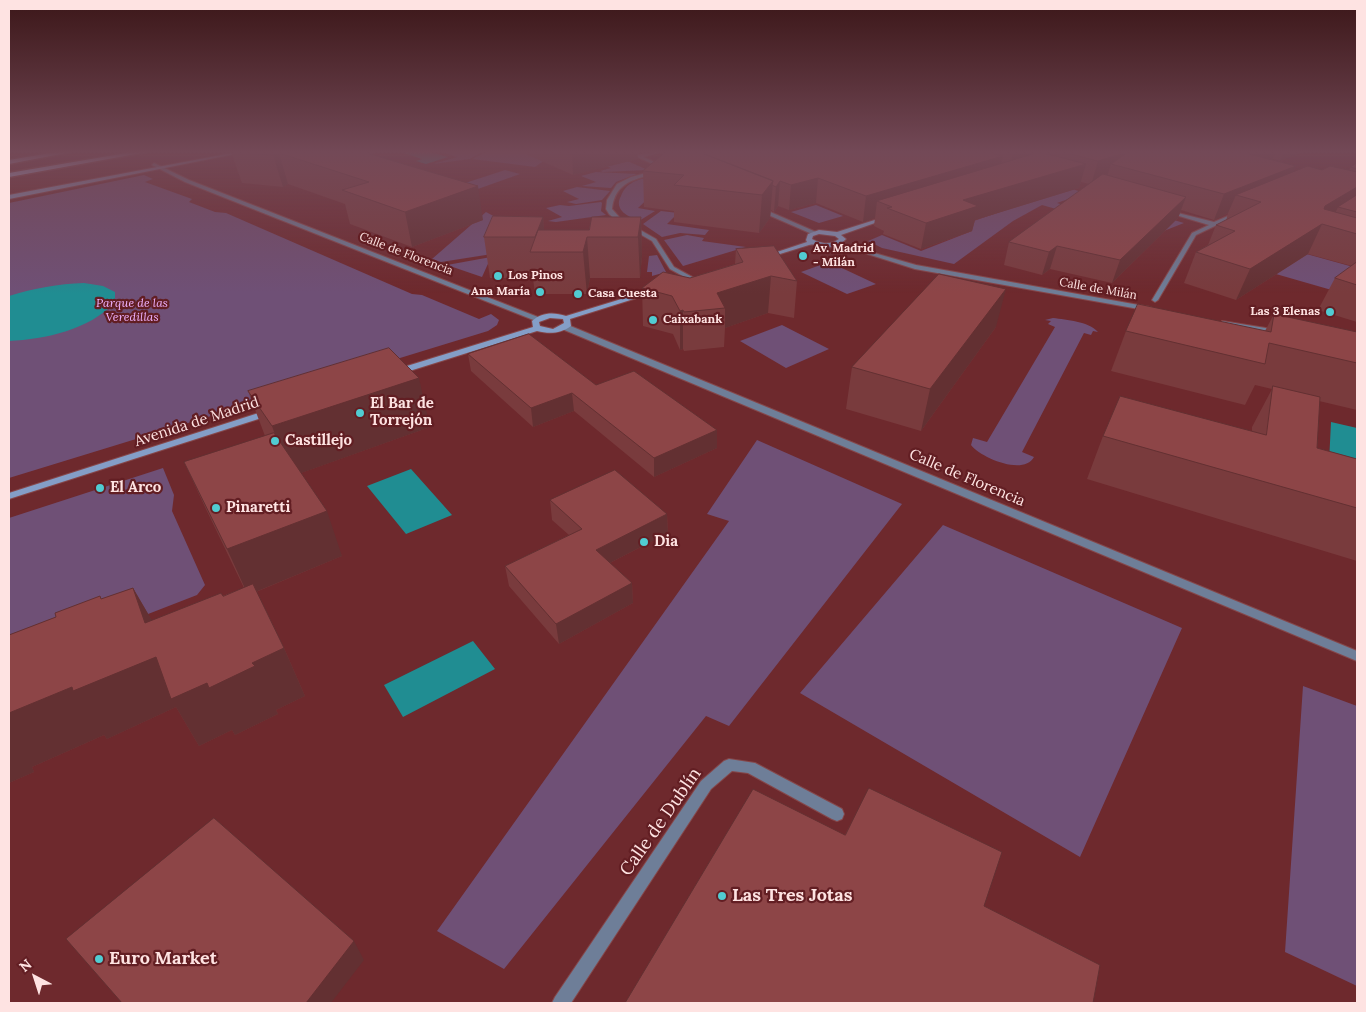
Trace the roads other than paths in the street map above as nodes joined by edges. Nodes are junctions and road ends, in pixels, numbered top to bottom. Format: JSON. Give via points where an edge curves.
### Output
{"nodes":[{"id":1,"x":232,"y":199,"type":"edge"},
{"id":2,"x":610,"y":199,"type":"edge"},
{"id":3,"x":753,"y":206,"type":"edge"},
{"id":4,"x":1164,"y":210,"type":"edge"},
{"id":5,"x":1241,"y":212,"type":"edge"},
{"id":6,"x":893,"y":216,"type":"edge"},
{"id":7,"x":1213,"y":224,"type":"junction"},
{"id":8,"x":814,"y":233,"type":"junction"},
{"id":9,"x":837,"y":234,"type":"junction"},
{"id":10,"x":812,"y":242,"type":"junction"},
{"id":11,"x":838,"y":244,"type":"junction"},
{"id":12,"x":753,"y":260,"type":"edge"},
{"id":13,"x":701,"y":277,"type":"edge"},
{"id":14,"x":692,"y":279,"type":"junction"},
{"id":15,"x":683,"y":282,"type":"edge"},
{"id":16,"x":665,"y":288,"type":"edge"},
{"id":17,"x":1155,"y":300,"type":"dead end"},
{"id":18,"x":1154,"y":310,"type":"edge"},
{"id":19,"x":1221,"y":322,"type":"edge"},
{"id":20,"x":538,"y":323,"type":"junction"},
{"id":21,"x":566,"y":323,"type":"junction"},
{"id":22,"x":1289,"y":334,"type":"edge"},
{"id":23,"x":386,"y":376,"type":"edge"},
{"id":24,"x":283,"y":409,"type":"edge"},
{"id":25,"x":9,"y":496,"type":"edge"},
{"id":26,"x":1357,"y":656,"type":"edge"},
{"id":27,"x":837,"y":814,"type":"dead end"},
{"id":28,"x":561,"y":1003,"type":"edge"}],
"edges":[{"from":1,"to":20,"type":"street","name":"Calle de Florencia"},
{"from":2,"to":14,"type":"street","via":[[609,209],[615,217],[654,240],[672,268]]},
{"from":3,"to":8,"type":"street"},
{"from":4,"to":7,"type":"street"},
{"from":5,"to":7,"type":"street"},
{"from":6,"to":9,"type":"street"},
{"from":7,"to":17,"type":"street","via":[[1194,234]]},
{"from":8,"to":9,"type":"street"},
{"from":8,"to":10,"type":"street","via":[[808,237]]},
{"from":9,"to":11,"type":"street","via":[[843,239]]},
{"from":10,"to":11,"type":"street"},
{"from":10,"to":12,"type":"street"},
{"from":11,"to":18,"type":"street","name":"Calle de Milán","via":[[915,267]]},
{"from":13,"to":14,"type":"street"},
{"from":14,"to":15,"type":"street"},
{"from":16,"to":21,"type":"street"},
{"from":19,"to":22,"type":"street"},
{"from":20,"to":21,"type":"street","via":[[550,316]]},
{"from":20,"to":21,"type":"street","via":[[554,331]]},
{"from":20,"to":23,"type":"street"},
{"from":21,"to":26,"type":"street","name":"Calle de Florencia"},
{"from":24,"to":25,"type":"street","name":"Avenida de Madrid"},
{"from":27,"to":28,"type":"street","name":"Calle de Dublín","via":[[750,767],[729,765],[706,785]]}]}
